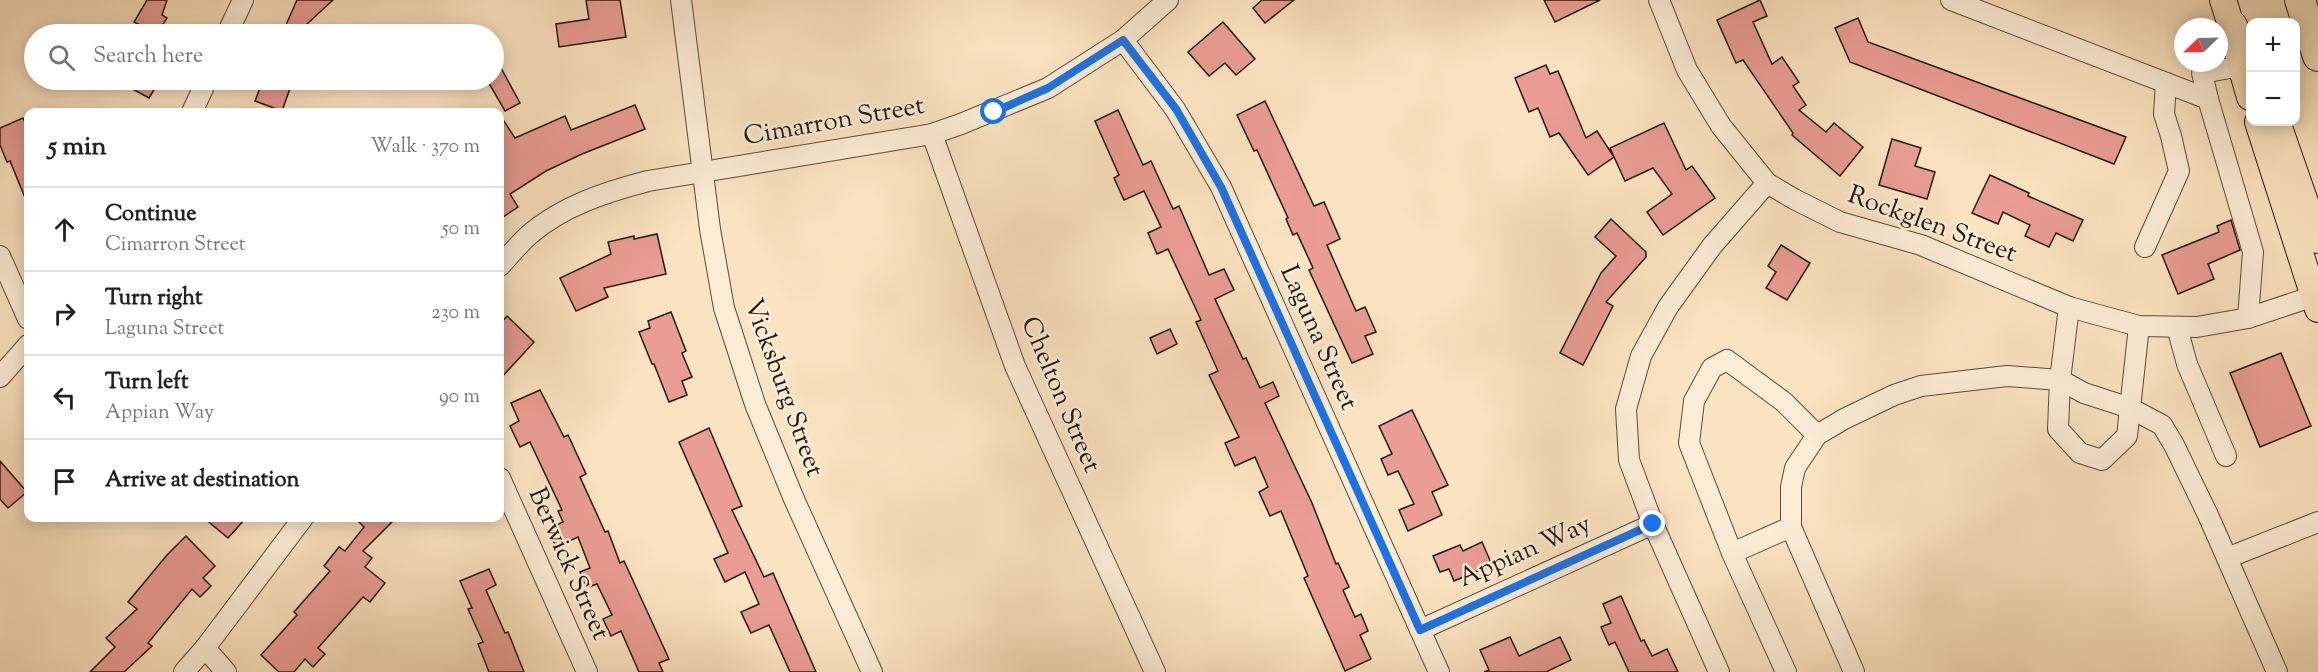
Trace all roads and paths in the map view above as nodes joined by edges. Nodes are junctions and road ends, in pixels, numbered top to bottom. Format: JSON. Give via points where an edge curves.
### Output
{"nodes":[{"id":1,"x":243,"y":0,"type":"edge"},
{"id":2,"x":681,"y":0,"type":"edge"},
{"id":3,"x":1168,"y":0,"type":"edge"},
{"id":4,"x":1659,"y":0,"type":"edge"},
{"id":5,"x":1951,"y":0,"type":"edge"},
{"id":6,"x":2300,"y":0,"type":"edge"},
{"id":7,"x":2227,"y":13,"type":"edge"},
{"id":8,"x":232,"y":24,"type":"edge"},
{"id":9,"x":1123,"y":40,"type":"junction"},
{"id":10,"x":2318,"y":56,"type":"edge"},
{"id":11,"x":2246,"y":65,"type":"edge"},
{"id":12,"x":2166,"y":83,"type":"junction"},
{"id":13,"x":202,"y":90,"type":"edge"},
{"id":14,"x":2208,"y":99,"type":"junction"},
{"id":15,"x":194,"y":108,"type":"edge"},
{"id":16,"x":2259,"y":126,"type":"edge"},
{"id":17,"x":2276,"y":126,"type":"edge"},
{"id":18,"x":932,"y":134,"type":"junction"},
{"id":19,"x":703,"y":171,"type":"junction"},
{"id":20,"x":1767,"y":183,"type":"junction"},
{"id":21,"x":2318,"y":238,"type":"edge"},
{"id":22,"x":2145,"y":247,"type":"dead end"},
{"id":23,"x":0,"y":256,"type":"edge"},
{"id":24,"x":504,"y":262,"type":"edge"},
{"id":25,"x":2308,"y":303,"type":"edge"},
{"id":26,"x":2069,"y":307,"type":"junction"},
{"id":27,"x":24,"y":310,"type":"edge"},
{"id":28,"x":2248,"y":318,"type":"junction"},
{"id":29,"x":2139,"y":326,"type":"junction"},
{"id":30,"x":2176,"y":327,"type":"junction"},
{"id":31,"x":24,"y":350,"type":"edge"},
{"id":32,"x":0,"y":377,"type":"edge"},
{"id":33,"x":2060,"y":380,"type":"junction"},
{"id":34,"x":2130,"y":408,"type":"junction"},
{"id":35,"x":1817,"y":435,"type":"junction"},
{"id":36,"x":2226,"y":456,"type":"dead end"},
{"id":37,"x":504,"y":487,"type":"edge"},
{"id":38,"x":300,"y":522,"type":"edge"},
{"id":39,"x":2318,"y":522,"type":"edge"},
{"id":40,"x":1653,"y":524,"type":"junction"},
{"id":41,"x":1791,"y":527,"type":"junction"},
{"id":42,"x":1732,"y":553,"type":"junction"},
{"id":43,"x":2227,"y":558,"type":"junction"},
{"id":44,"x":1420,"y":630,"type":"junction"},
{"id":45,"x":205,"y":648,"type":"junction"},
{"id":46,"x":184,"y":672,"type":"edge"},
{"id":47,"x":226,"y":672,"type":"edge"},
{"id":48,"x":587,"y":672,"type":"edge"},
{"id":49,"x":872,"y":672,"type":"edge"},
{"id":50,"x":1155,"y":672,"type":"edge"},
{"id":51,"x":1439,"y":672,"type":"edge"},
{"id":52,"x":1719,"y":672,"type":"edge"},
{"id":53,"x":1786,"y":672,"type":"edge"},
{"id":54,"x":1854,"y":672,"type":"edge"},
{"id":55,"x":2277,"y":672,"type":"edge"}],
"edges":[{"from":1,"to":8,"type":"street"},
{"from":2,"to":19,"type":"street","name":"Vicksburg Street"},
{"from":3,"to":9,"type":"street","name":"Cimarron Street"},
{"from":4,"to":20,"type":"street","name":"Rockglen Street","via":[[1686,70],[1721,126]]},
{"from":5,"to":12,"type":"street"},
{"from":6,"to":10,"type":"highway"},
{"from":7,"to":11,"type":"highway"},
{"from":9,"to":18,"type":"street","name":"Cimarron Street","via":[[1048,88]]},
{"from":9,"to":44,"type":"street","name":"Laguna Street","via":[[1176,109],[1221,187]]},
{"from":11,"to":14,"type":"street","via":[[2202,73]]},
{"from":12,"to":14,"type":"street"},
{"from":12,"to":22,"type":"street","via":[[2164,114],[2179,171]]},
{"from":13,"to":15,"type":"street"},
{"from":14,"to":28,"type":"street","via":[[2253,252]]},
{"from":16,"to":25,"type":"main road"},
{"from":17,"to":21,"type":"highway"},
{"from":18,"to":19,"type":"street","name":"Cimarron Street"},
{"from":18,"to":50,"type":"street","name":"Chelton Street","via":[[1015,366]]},
{"from":19,"to":24,"type":"street","name":"Cimarron Street","via":[[612,190],[573,206],[530,234]]},
{"from":19,"to":49,"type":"street","name":"Vicksburg Street","via":[[724,308],[755,404]]},
{"from":20,"to":26,"type":"street","name":"Rockglen Street","via":[[1840,222],[1921,245]]},
{"from":20,"to":40,"type":"street","via":[[1712,246],[1668,307],[1641,356],[1626,409],[1629,460]]},
{"from":23,"to":27,"type":"street"},
{"from":25,"to":28,"type":"street","name":"Rockglen Street"},
{"from":26,"to":29,"type":"street","name":"Rockglen Street"},
{"from":26,"to":33,"type":"street"},
{"from":28,"to":30,"type":"street","name":"Rockglen Street"},
{"from":29,"to":30,"type":"street","name":"Rockglen Street"},
{"from":29,"to":34,"type":"street"},
{"from":30,"to":36,"type":"street","via":[[2187,364]]},
{"from":31,"to":32,"type":"street"},
{"from":33,"to":34,"type":"street","via":[[2084,393]]},
{"from":33,"to":34,"type":"street","via":[[2058,429],[2080,453],[2102,460],[2127,436]]},
{"from":33,"to":35,"type":"street","via":[[2007,376],[1922,386],[1844,419]]},
{"from":34,"to":43,"type":"street","via":[[2162,425]]},
{"from":35,"to":41,"type":"street","via":[[1795,468]]},
{"from":35,"to":42,"type":"street","via":[[1784,402],[1727,360],[1712,368],[1694,401],[1689,443]]},
{"from":37,"to":48,"type":"street","name":"Berwick Street"},
{"from":38,"to":45,"type":"street"},
{"from":39,"to":43,"type":"street"},
{"from":40,"to":44,"type":"street","name":"Appian Way"},
{"from":40,"to":52,"type":"street"},
{"from":41,"to":42,"type":"street"},
{"from":41,"to":54,"type":"street"},
{"from":42,"to":53,"type":"street"},
{"from":43,"to":55,"type":"street"},
{"from":44,"to":51,"type":"street","name":"Laguna Street"},
{"from":45,"to":46,"type":"street"},
{"from":45,"to":47,"type":"street"}]}
